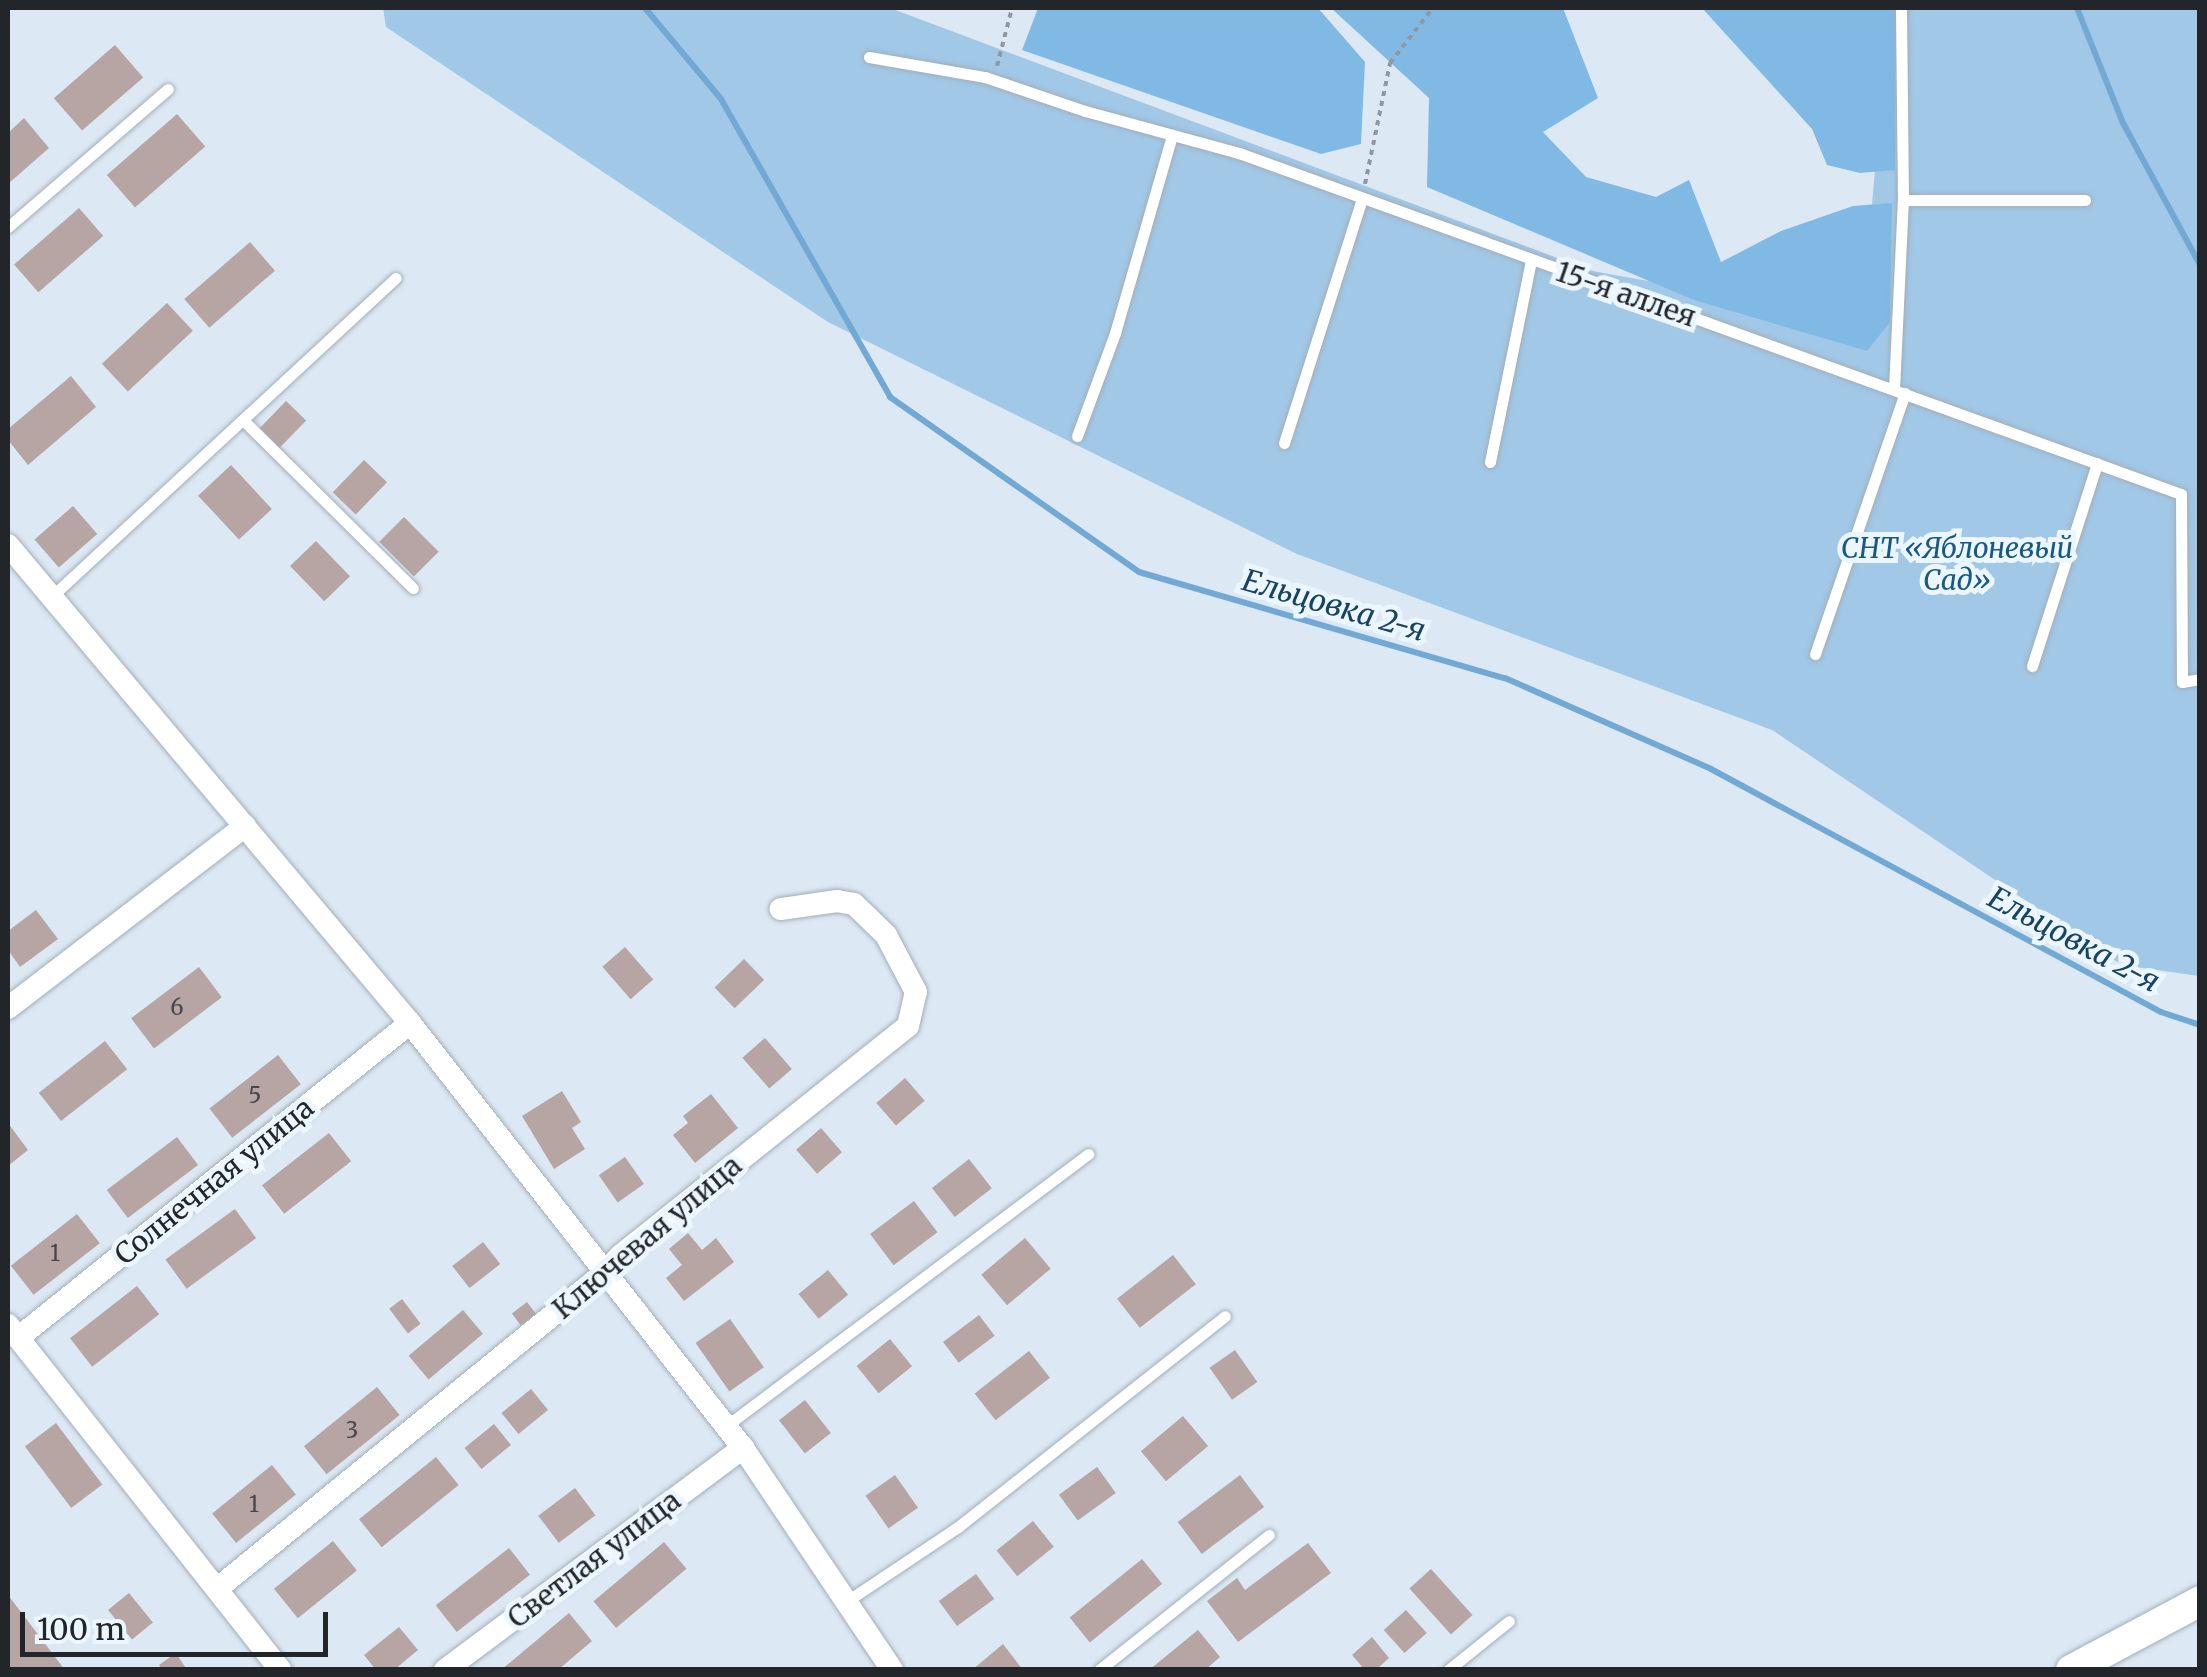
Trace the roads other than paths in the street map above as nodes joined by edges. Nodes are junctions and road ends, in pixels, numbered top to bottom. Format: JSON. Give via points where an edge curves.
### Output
{"nodes":[{"id":1,"x":1901,"y":8,"type":"edge"},
{"id":2,"x":869,"y":57,"type":"dead end"},
{"id":3,"x":168,"y":89,"type":"dead end"},
{"id":4,"x":1172,"y":135,"type":"junction"},
{"id":5,"x":1362,"y":198,"type":"junction"},
{"id":6,"x":1903,"y":200,"type":"junction"},
{"id":7,"x":2085,"y":200,"type":"dead end"},
{"id":8,"x":8,"y":227,"type":"edge"},
{"id":9,"x":1531,"y":260,"type":"junction"},
{"id":10,"x":395,"y":278,"type":"dead end"},
{"id":11,"x":1899,"y":392,"type":"junction"},
{"id":12,"x":243,"y":420,"type":"junction"},
{"id":13,"x":1077,"y":436,"type":"dead end"},
{"id":14,"x":1284,"y":443,"type":"dead end"},
{"id":15,"x":1490,"y":462,"type":"dead end"},
{"id":16,"x":2096,"y":464,"type":"junction"},
{"id":17,"x":8,"y":546,"type":"edge"},
{"id":18,"x":412,"y":588,"type":"dead end"},
{"id":19,"x":50,"y":598,"type":"junction"},
{"id":20,"x":1815,"y":654,"type":"dead end"},
{"id":21,"x":2032,"y":666,"type":"dead end"},
{"id":22,"x":2200,"y":680,"type":"edge"},
{"id":23,"x":245,"y":826,"type":"junction"},
{"id":24,"x":781,"y":909,"type":"dead end"},
{"id":25,"x":8,"y":1008,"type":"edge"},
{"id":26,"x":410,"y":1023,"type":"junction"},
{"id":27,"x":1088,"y":1154,"type":"dead end"},
{"id":28,"x":605,"y":1272,"type":"junction"},
{"id":29,"x":1225,"y":1316,"type":"dead end"},
{"id":30,"x":13,"y":1332,"type":"edge"},
{"id":31,"x":726,"y":1426,"type":"junction"},
{"id":32,"x":743,"y":1448,"type":"junction"},
{"id":33,"x":1269,"y":1535,"type":"dead end"},
{"id":34,"x":218,"y":1588,"type":"junction"},
{"id":35,"x":2200,"y":1601,"type":"edge"},
{"id":36,"x":844,"y":1603,"type":"junction"},
{"id":37,"x":1508,"y":1621,"type":"dead end"},
{"id":38,"x":280,"y":1670,"type":"edge"},
{"id":39,"x":445,"y":1670,"type":"edge"},
{"id":40,"x":892,"y":1670,"type":"edge"},
{"id":41,"x":1098,"y":1670,"type":"edge"},
{"id":42,"x":1448,"y":1670,"type":"edge"},
{"id":43,"x":2072,"y":1670,"type":"edge"}],
"edges":[{"from":1,"to":6,"type":"lane"},
{"from":2,"to":4,"type":"lane","name":"15-я аллея","via":[[994,80]]},
{"from":3,"to":8,"type":"lane"},
{"from":4,"to":5,"type":"lane","name":"15-я аллея"},
{"from":4,"to":13,"type":"lane","via":[[1115,333]]},
{"from":5,"to":9,"type":"lane","name":"15-я аллея"},
{"from":5,"to":14,"type":"lane"},
{"from":6,"to":7,"type":"lane"},
{"from":6,"to":11,"type":"lane"},
{"from":9,"to":11,"type":"lane","name":"15-я аллея"},
{"from":9,"to":15,"type":"lane"},
{"from":10,"to":12,"type":"lane"},
{"from":11,"to":16,"type":"lane","name":"15-я аллея"},
{"from":11,"to":20,"type":"lane"},
{"from":12,"to":18,"type":"lane"},
{"from":12,"to":19,"type":"lane"},
{"from":16,"to":21,"type":"lane"},
{"from":16,"to":22,"type":"lane","name":"15-я аллея","via":[[2181,494],[2182,682]]},
{"from":17,"to":19,"type":"street"},
{"from":19,"to":23,"type":"street"},
{"from":23,"to":25,"type":"street"},
{"from":23,"to":26,"type":"street"},
{"from":24,"to":28,"type":"street","name":"Ключевая улица","via":[[854,904],[886,935],[916,992],[908,1026]]},
{"from":26,"to":28,"type":"street"},
{"from":26,"to":30,"type":"street","name":"Солнечная улица"},
{"from":27,"to":31,"type":"lane"},
{"from":28,"to":31,"type":"street"},
{"from":28,"to":34,"type":"street","name":"Ключевая улица"},
{"from":29,"to":36,"type":"lane","via":[[958,1527]]},
{"from":30,"to":34,"type":"street"},
{"from":31,"to":32,"type":"street"},
{"from":32,"to":36,"type":"street"},
{"from":32,"to":39,"type":"street","name":"Светлая улица"},
{"from":33,"to":41,"type":"lane"},
{"from":34,"to":38,"type":"street"},
{"from":35,"to":43,"type":"main road"},
{"from":36,"to":40,"type":"street"},
{"from":37,"to":42,"type":"lane"}]}
